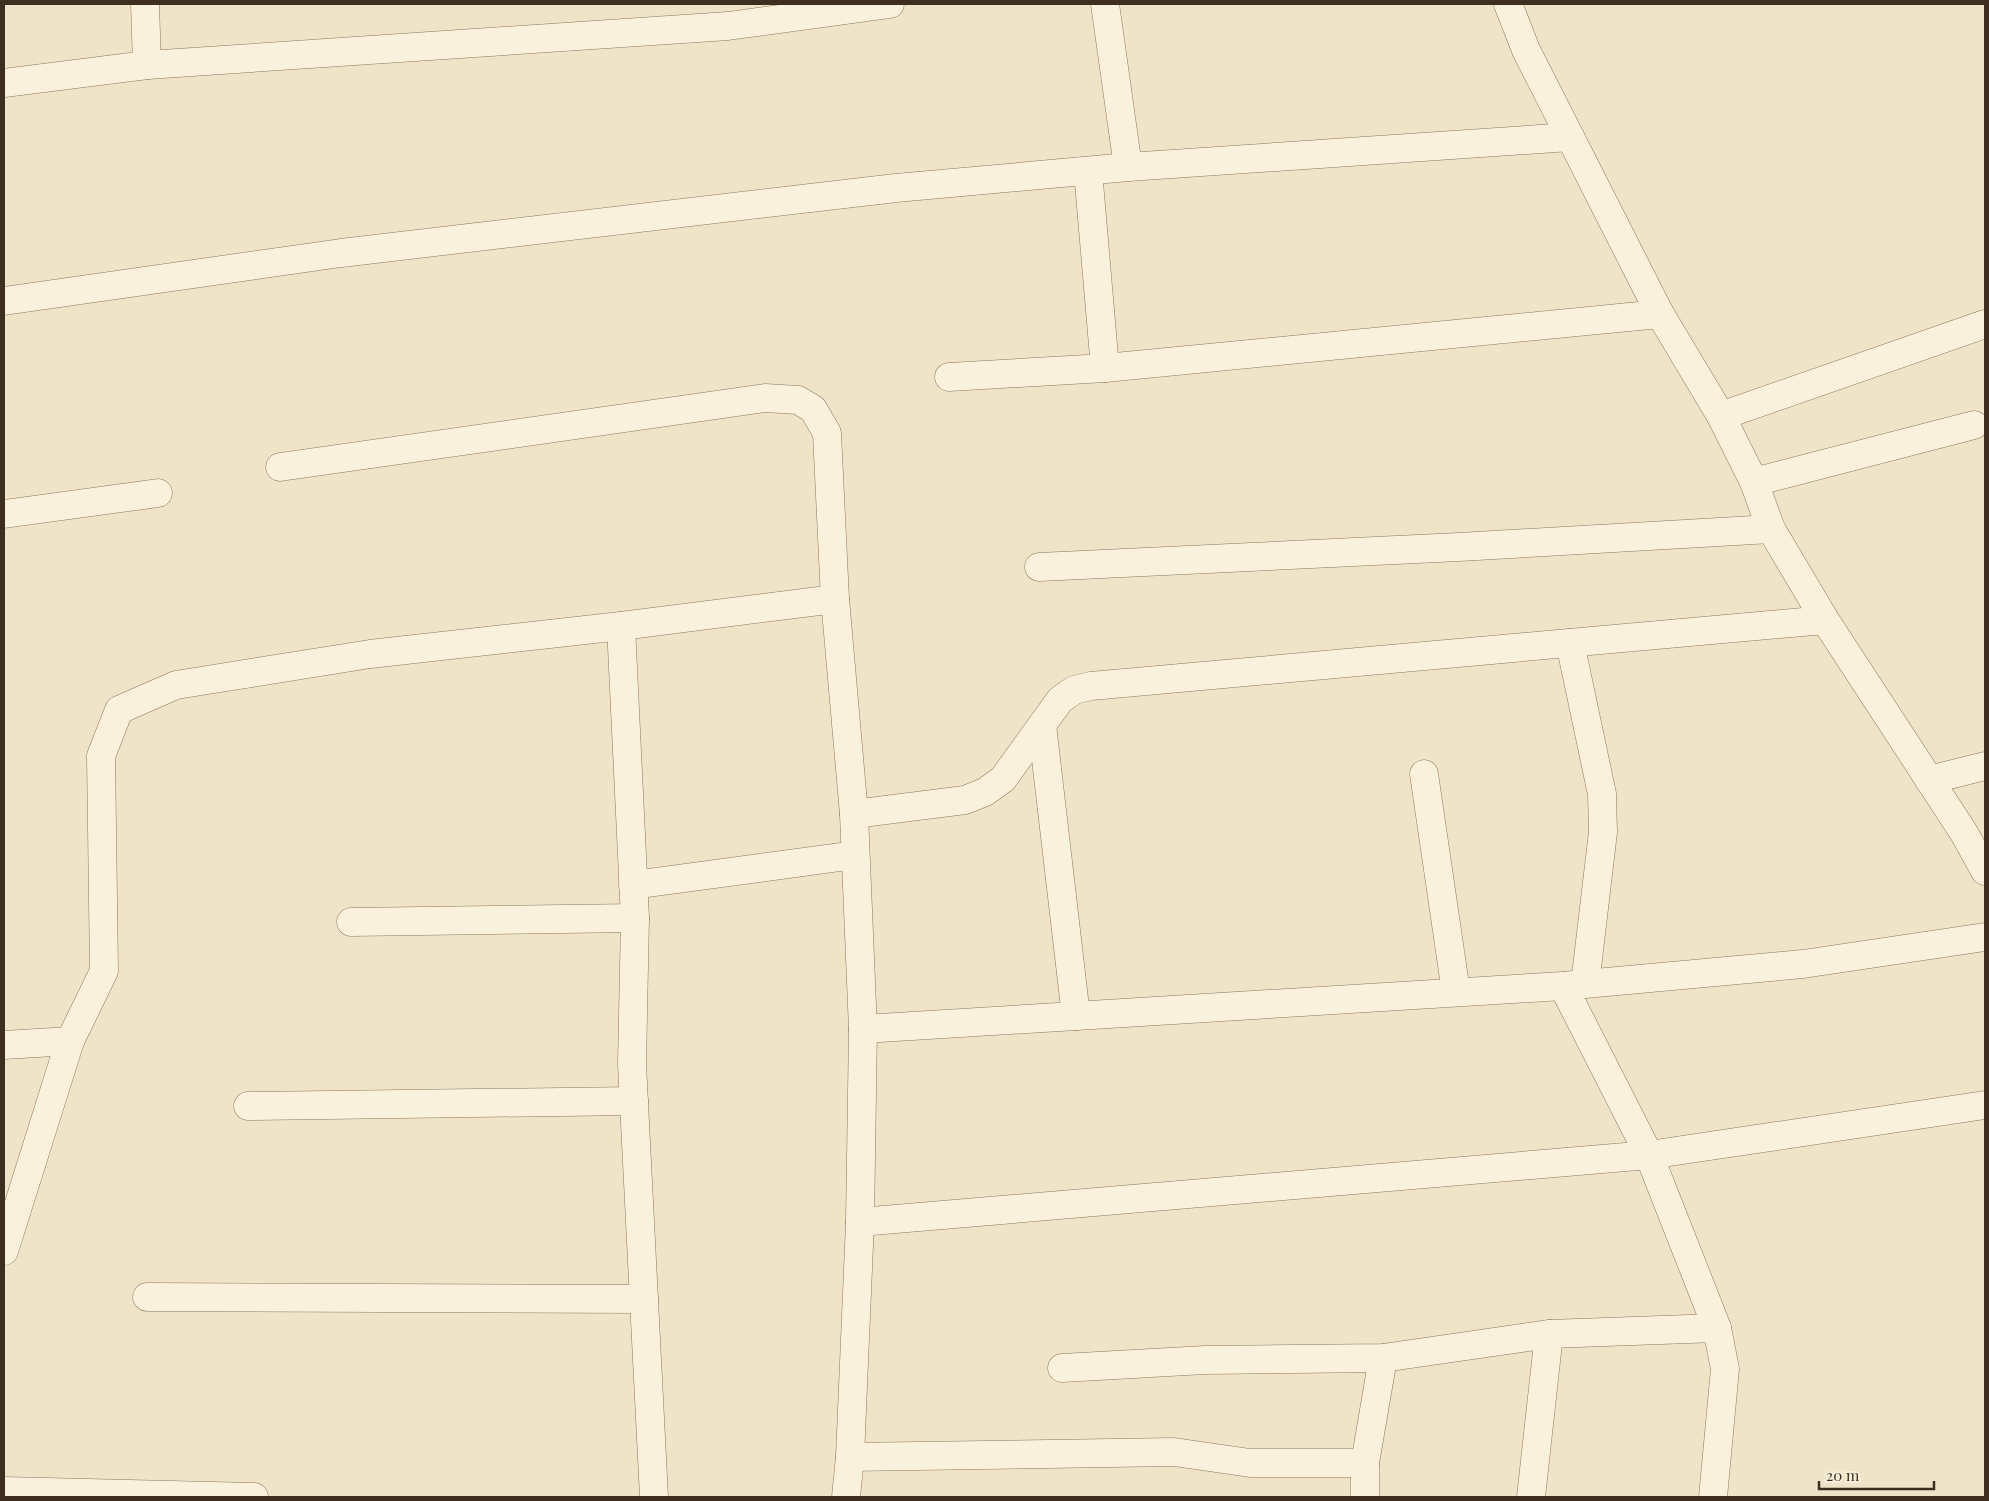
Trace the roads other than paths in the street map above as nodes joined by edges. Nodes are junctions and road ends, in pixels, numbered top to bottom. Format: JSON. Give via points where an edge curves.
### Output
{"nodes":[{"id":1,"x":145,"y":4,"type":"edge"},
{"id":2,"x":890,"y":4,"type":"edge"},
{"id":3,"x":1105,"y":4,"type":"edge"},
{"id":4,"x":1508,"y":4,"type":"edge"},
{"id":5,"x":147,"y":65,"type":"junction"},
{"id":6,"x":4,"y":83,"type":"edge"},
{"id":7,"x":1570,"y":137,"type":"junction"},
{"id":8,"x":1128,"y":167,"type":"junction"},
{"id":9,"x":1088,"y":171,"type":"junction"},
{"id":10,"x":4,"y":301,"type":"edge"},
{"id":11,"x":1660,"y":314,"type":"junction"},
{"id":12,"x":1985,"y":324,"type":"edge"},
{"id":13,"x":1105,"y":368,"type":"junction"},
{"id":14,"x":949,"y":376,"type":"dead end"},
{"id":15,"x":1721,"y":416,"type":"junction"},
{"id":16,"x":1974,"y":425,"type":"dead end"},
{"id":17,"x":280,"y":467,"type":"dead end"},
{"id":18,"x":1754,"y":482,"type":"junction"},
{"id":19,"x":158,"y":493,"type":"dead end"},
{"id":20,"x":4,"y":514,"type":"edge"},
{"id":21,"x":1771,"y":529,"type":"junction"},
{"id":22,"x":1039,"y":567,"type":"dead end"},
{"id":23,"x":835,"y":599,"type":"junction"},
{"id":24,"x":1825,"y":620,"type":"junction"},
{"id":25,"x":621,"y":626,"type":"junction"},
{"id":26,"x":1570,"y":643,"type":"junction"},
{"id":27,"x":1042,"y":725,"type":"junction"},
{"id":28,"x":1985,"y":766,"type":"edge"},
{"id":29,"x":1424,"y":774,"type":"dead end"},
{"id":30,"x":1929,"y":780,"type":"junction"},
{"id":31,"x":854,"y":814,"type":"junction"},
{"id":32,"x":855,"y":855,"type":"junction"},
{"id":33,"x":1985,"y":872,"type":"edge"},
{"id":34,"x":633,"y":885,"type":"junction"},
{"id":35,"x":635,"y":918,"type":"junction"},
{"id":36,"x":351,"y":922,"type":"dead end"},
{"id":37,"x":1985,"y":937,"type":"edge"},
{"id":38,"x":1574,"y":985,"type":"junction"},
{"id":39,"x":1456,"y":992,"type":"junction"},
{"id":40,"x":1076,"y":1016,"type":"junction"},
{"id":41,"x":863,"y":1029,"type":"junction"},
{"id":42,"x":70,"y":1041,"type":"junction"},
{"id":43,"x":4,"y":1045,"type":"edge"},
{"id":44,"x":634,"y":1101,"type":"junction"},
{"id":45,"x":1985,"y":1105,"type":"edge"},
{"id":46,"x":248,"y":1106,"type":"dead end"},
{"id":47,"x":1649,"y":1155,"type":"junction"},
{"id":48,"x":860,"y":1222,"type":"junction"},
{"id":49,"x":4,"y":1251,"type":"edge"},
{"id":50,"x":147,"y":1297,"type":"dead end"},
{"id":51,"x":644,"y":1299,"type":"junction"},
{"id":52,"x":1717,"y":1328,"type":"junction"},
{"id":53,"x":1549,"y":1334,"type":"junction"},
{"id":54,"x":1383,"y":1358,"type":"junction"},
{"id":55,"x":1062,"y":1368,"type":"dead end"},
{"id":56,"x":850,"y":1457,"type":"junction"},
{"id":57,"x":1365,"y":1463,"type":"junction"},
{"id":58,"x":4,"y":1491,"type":"edge"},
{"id":59,"x":254,"y":1497,"type":"edge"},
{"id":60,"x":654,"y":1497,"type":"edge"},
{"id":61,"x":846,"y":1497,"type":"edge"},
{"id":62,"x":1365,"y":1497,"type":"edge"},
{"id":63,"x":1531,"y":1497,"type":"edge"},
{"id":64,"x":1714,"y":1497,"type":"edge"}],
"edges":[{"from":1,"to":5,"type":"street"},
{"from":2,"to":5,"type":"street","via":[[728,26]]},
{"from":3,"to":8,"type":"street"},
{"from":4,"to":7,"type":"street","via":[[1526,50]]},
{"from":5,"to":6,"type":"street"},
{"from":7,"to":8,"type":"street"},
{"from":7,"to":11,"type":"street"},
{"from":8,"to":9,"type":"street"},
{"from":9,"to":10,"type":"street","via":[[896,188],[341,253]]},
{"from":9,"to":13,"type":"street"},
{"from":11,"to":13,"type":"street"},
{"from":11,"to":15,"type":"street"},
{"from":12,"to":15,"type":"street"},
{"from":13,"to":14,"type":"street"},
{"from":15,"to":18,"type":"street"},
{"from":16,"to":18,"type":"street"},
{"from":17,"to":23,"type":"street","via":[[765,398],[798,400],[813,409],[827,433]]},
{"from":18,"to":21,"type":"street"},
{"from":19,"to":20,"type":"street"},
{"from":21,"to":22,"type":"street"},
{"from":21,"to":24,"type":"street"},
{"from":23,"to":25,"type":"street"},
{"from":23,"to":31,"type":"street"},
{"from":24,"to":26,"type":"street"},
{"from":24,"to":30,"type":"street"},
{"from":25,"to":34,"type":"street"},
{"from":25,"to":42,"type":"street","via":[[370,654],[176,685],[119,710],[101,756],[104,971]]},
{"from":26,"to":27,"type":"street","via":[[1091,686],[1074,690],[1060,700]]},
{"from":26,"to":38,"type":"street","via":[[1602,794],[1603,832]]},
{"from":27,"to":31,"type":"street","via":[[1003,779],[985,792],[965,800]]},
{"from":27,"to":40,"type":"street"},
{"from":28,"to":30,"type":"street"},
{"from":29,"to":39,"type":"street"},
{"from":30,"to":33,"type":"street"},
{"from":31,"to":32,"type":"street"},
{"from":32,"to":34,"type":"street"},
{"from":32,"to":41,"type":"street"},
{"from":34,"to":35,"type":"street"},
{"from":35,"to":36,"type":"street"},
{"from":35,"to":44,"type":"street"},
{"from":37,"to":38,"type":"street","via":[[1803,964]]},
{"from":38,"to":39,"type":"street"},
{"from":38,"to":47,"type":"street"},
{"from":39,"to":40,"type":"street"},
{"from":40,"to":41,"type":"street"},
{"from":41,"to":48,"type":"street"},
{"from":42,"to":43,"type":"street"},
{"from":42,"to":49,"type":"street"},
{"from":44,"to":46,"type":"street"},
{"from":44,"to":51,"type":"street"},
{"from":45,"to":47,"type":"street"},
{"from":47,"to":48,"type":"street"},
{"from":47,"to":52,"type":"street"},
{"from":48,"to":56,"type":"street"},
{"from":50,"to":51,"type":"street"},
{"from":51,"to":60,"type":"street"},
{"from":52,"to":53,"type":"street"},
{"from":52,"to":64,"type":"street","via":[[1725,1369]]},
{"from":53,"to":54,"type":"street"},
{"from":53,"to":63,"type":"street"},
{"from":54,"to":55,"type":"street","via":[[1205,1360]]},
{"from":54,"to":57,"type":"street"},
{"from":56,"to":57,"type":"street","via":[[1174,1452],[1250,1463]]},
{"from":56,"to":61,"type":"street"},
{"from":57,"to":62,"type":"street"},
{"from":58,"to":59,"type":"street"}]}
